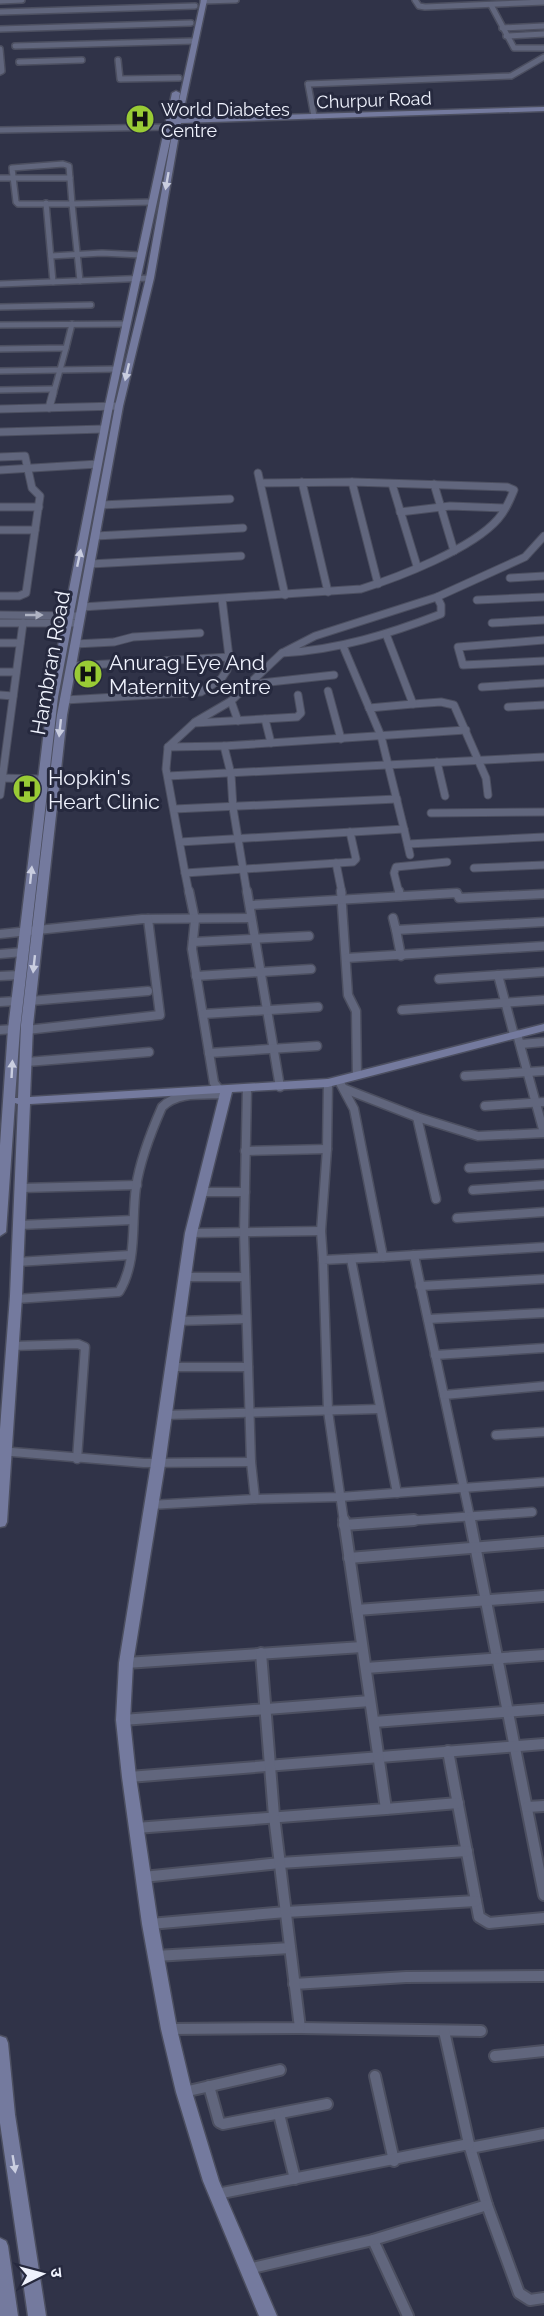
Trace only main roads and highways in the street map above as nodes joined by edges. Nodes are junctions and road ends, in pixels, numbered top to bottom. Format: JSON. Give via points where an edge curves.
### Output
{"nodes":[{"id":1,"x":199,"y":4,"type":"edge"},
{"id":2,"x":191,"y":41,"type":"junction"},
{"id":3,"x":544,"y":109,"type":"edge"},
{"id":4,"x":171,"y":123,"type":"junction"},
{"id":5,"x":114,"y":406,"type":"junction"},
{"id":6,"x":105,"y":454,"type":"junction"},
{"id":7,"x":544,"y":1027,"type":"edge"},
{"id":8,"x":217,"y":1092,"type":"junction"},
{"id":9,"x":26,"y":1101,"type":"junction"},
{"id":10,"x":5,"y":1102,"type":"edge"},
{"id":11,"x":2,"y":1184,"type":"edge"},
{"id":12,"x":1,"y":1216,"type":"edge"},
{"id":13,"x":0,"y":1232,"type":"edge"},
{"id":14,"x":3,"y":1451,"type":"edge"},
{"id":15,"x":0,"y":1522,"type":"edge"},
{"id":16,"x":0,"y":2043,"type":"edge"},
{"id":17,"x":0,"y":2246,"type":"edge"},
{"id":18,"x":9,"y":2316,"type":"edge"},
{"id":19,"x":37,"y":2316,"type":"edge"},
{"id":20,"x":268,"y":2316,"type":"edge"}],
"edges":[{"from":1,"to":2,"type":"main road","name":"Hambran Road"},
{"from":1,"to":2,"type":"main road","name":"Hambran Road"},
{"from":2,"to":4,"type":"main road","name":"Hambran Road"},
{"from":2,"to":4,"type":"main road","name":"Hambran Road"},
{"from":3,"to":4,"type":"main road","name":"Churpur Road"},
{"from":4,"to":5,"type":"main road","name":"Hambran Road","via":[[136,278]]},
{"from":4,"to":5,"type":"main road","name":"Hambran Road","one_way":true,"via":[[150,278]]},
{"from":5,"to":6,"type":"main road","name":"Hambran Road"},
{"from":5,"to":6,"type":"main road","name":"Hambran Road","via":[[104,429]]},
{"from":6,"to":9,"type":"main road","name":"Hambran Road","one_way":true,"via":[[96,536],[64,700],[27,1030]]},
{"from":10,"to":6,"type":"main road","name":"Hambran Road","one_way":true,"via":[[42,779],[66,619],[98,464]]},
{"from":7,"to":8,"type":"main road","via":[[337,1084]]},
{"from":8,"to":9,"type":"main road"},
{"from":8,"to":20,"type":"main road","via":[[164,1415],[151,1464],[150,1505],[126,1664],[123,1720],[150,1924],[184,2092],[217,2194]]},
{"from":9,"to":10,"type":"main road"},
{"from":9,"to":14,"type":"main road","name":"Hambran Road","via":[[16,1299]]},
{"from":10,"to":11,"type":"main road","name":"Hambran Road"},
{"from":11,"to":12,"type":"main road","name":"Hambran Road"},
{"from":12,"to":13,"type":"main road","name":"Hambran Road"},
{"from":14,"to":15,"type":"main road","name":"Hambran Road"},
{"from":16,"to":19,"type":"main road","one_way":true},
{"from":17,"to":18,"type":"main road"}]}
